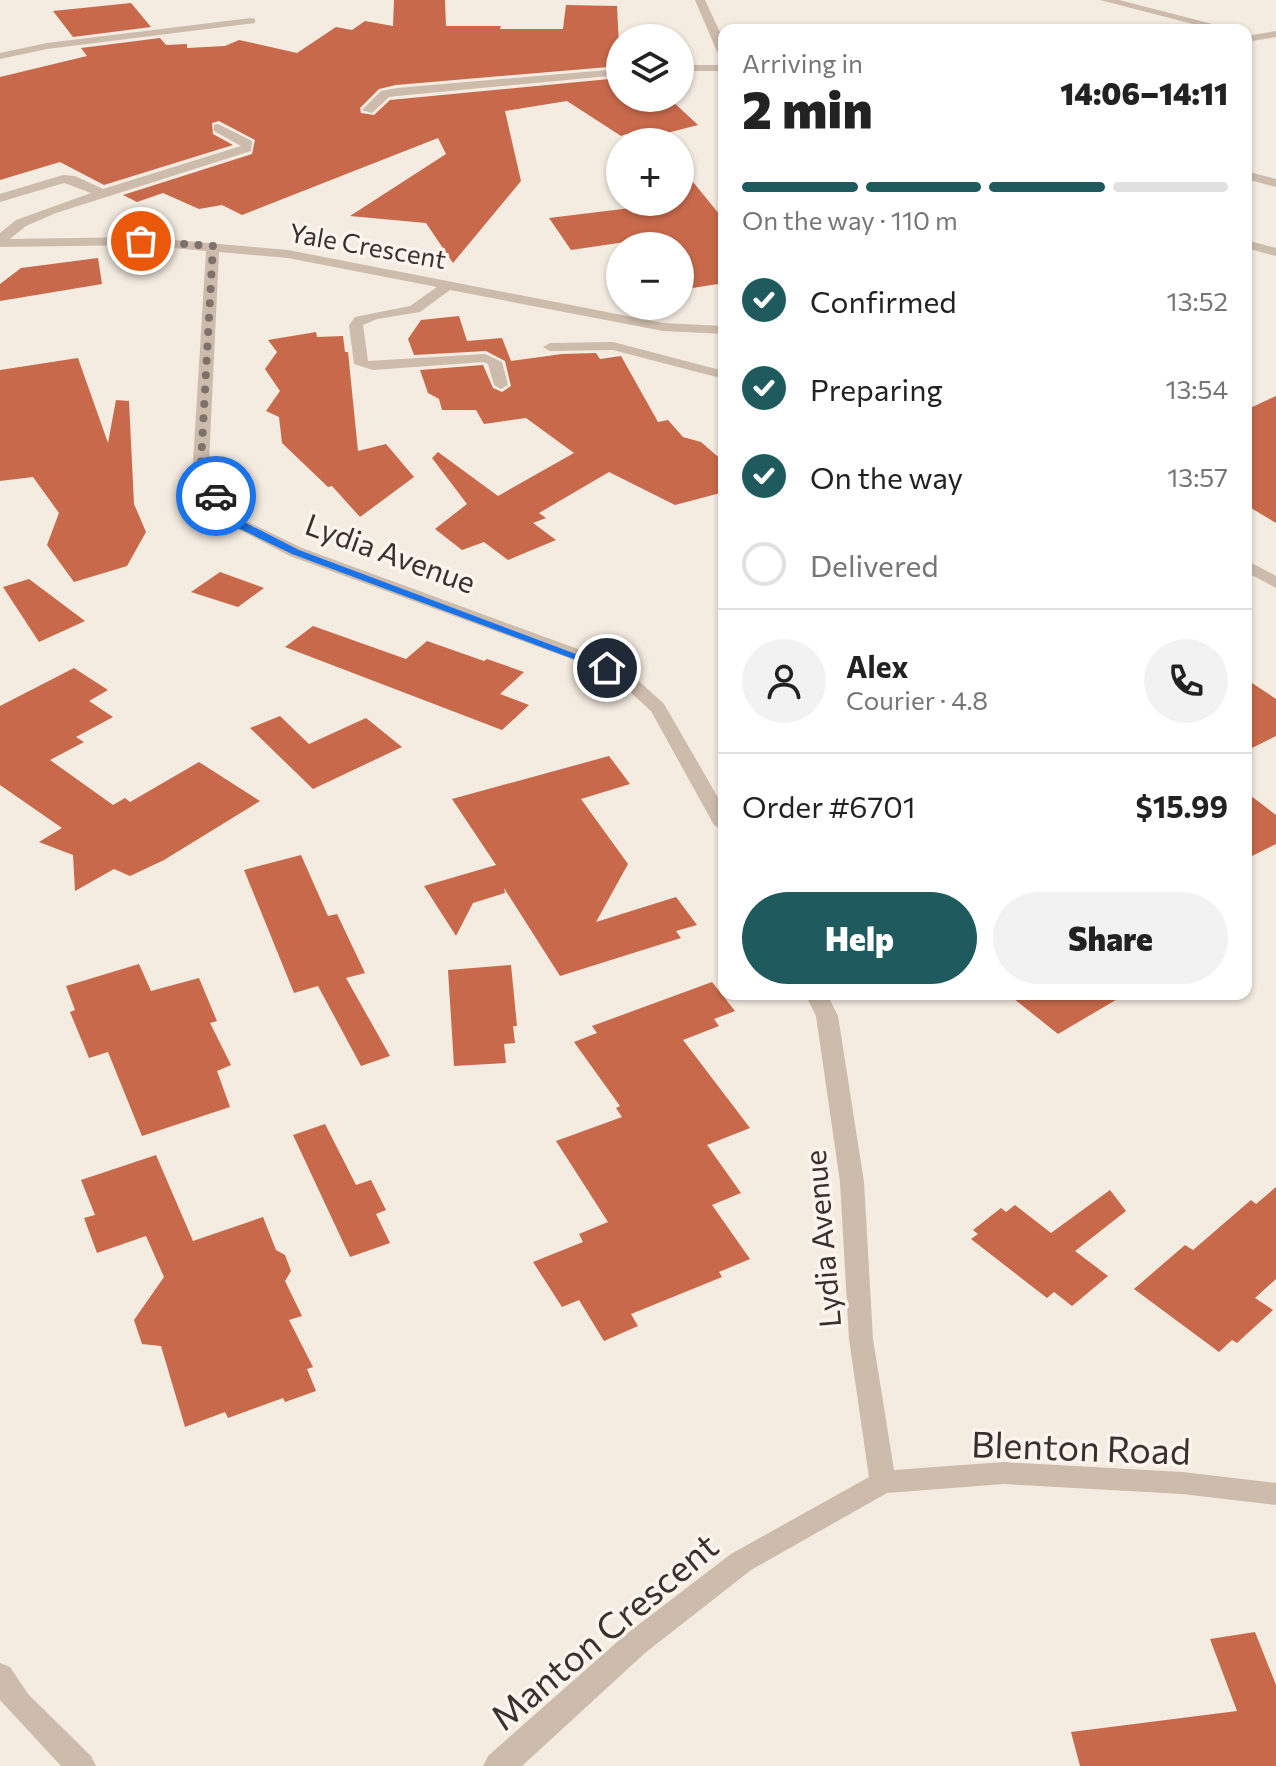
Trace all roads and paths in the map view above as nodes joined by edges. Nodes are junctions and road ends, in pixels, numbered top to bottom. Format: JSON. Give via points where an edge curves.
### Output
{"nodes":[{"id":1,"x":700,"y":0,"type":"edge"},
{"id":2,"x":1105,"y":0,"type":"edge"},
{"id":3,"x":1163,"y":0,"type":"edge"},
{"id":4,"x":1141,"y":9,"type":"junction"},
{"id":5,"x":251,"y":21,"type":"dead end"},
{"id":6,"x":1205,"y":24,"type":"edge"},
{"id":7,"x":1276,"y":34,"type":"edge"},
{"id":8,"x":1252,"y":37,"type":"edge"},
{"id":9,"x":718,"y":40,"type":"edge"},
{"id":10,"x":0,"y":56,"type":"edge"},
{"id":11,"x":694,"y":68,"type":"edge"},
{"id":12,"x":718,"y":68,"type":"edge"},
{"id":13,"x":606,"y":73,"type":"edge"},
{"id":14,"x":368,"y":110,"type":"dead end"},
{"id":15,"x":218,"y":128,"type":"dead end"},
{"id":16,"x":1252,"y":177,"type":"edge"},
{"id":17,"x":1276,"y":183,"type":"edge"},
{"id":18,"x":101,"y":193,"type":"junction"},
{"id":19,"x":0,"y":198,"type":"edge"},
{"id":20,"x":0,"y":241,"type":"edge"},
{"id":21,"x":213,"y":246,"type":"junction"},
{"id":22,"x":1252,"y":246,"type":"edge"},
{"id":23,"x":1276,"y":252,"type":"edge"},
{"id":24,"x":448,"y":284,"type":"junction"},
{"id":25,"x":718,"y":333,"type":"edge"},
{"id":26,"x":550,"y":347,"type":"dead end"},
{"id":27,"x":718,"y":373,"type":"edge"},
{"id":28,"x":501,"y":385,"type":"dead end"},
{"id":29,"x":1252,"y":569,"type":"edge"},
{"id":30,"x":1276,"y":583,"type":"edge"},
{"id":31,"x":718,"y":814,"type":"edge"},
{"id":32,"x":819,"y":1000,"type":"edge"},
{"id":33,"x":883,"y":1482,"type":"junction"},
{"id":34,"x":1276,"y":1494,"type":"edge"},
{"id":35,"x":0,"y":1676,"type":"edge"},
{"id":36,"x":81,"y":1766,"type":"edge"},
{"id":37,"x":498,"y":1766,"type":"edge"}],
"edges":[{"from":1,"to":9,"type":"street"},
{"from":2,"to":4,"type":"street"},
{"from":3,"to":4,"type":"street"},
{"from":4,"to":6,"type":"street"},
{"from":5,"to":10,"type":"street"},
{"from":7,"to":8,"type":"street"},
{"from":11,"to":12,"type":"street"},
{"from":13,"to":14,"type":"street","via":[[397,92],[377,99]]},
{"from":15,"to":18,"type":"street","via":[[247,148]]},
{"from":16,"to":17,"type":"street"},
{"from":18,"to":19,"type":"street","via":[[63,179]]},
{"from":18,"to":20,"type":"street","via":[[32,218]]},
{"from":20,"to":21,"type":"street","name":"Yale Crescent"},
{"from":21,"to":24,"type":"street","name":"Yale Crescent","via":[[288,254]]},
{"from":21,"to":31,"type":"street","name":"Lydia Avenue","via":[[201,462],[216,497],[236,522],[296,552],[623,676],[658,708]]},
{"from":22,"to":23,"type":"street"},
{"from":24,"to":25,"type":"street","name":"Yale Crescent","via":[[663,327]]},
{"from":24,"to":28,"type":"street","via":[[428,306],[360,320],[356,325],[361,364],[485,358],[495,362]]},
{"from":26,"to":27,"type":"street","via":[[613,346]]},
{"from":29,"to":30,"type":"street"},
{"from":32,"to":33,"type":"street","name":"Lydia Avenue","via":[[827,1016],[852,1182],[861,1339]]},
{"from":33,"to":34,"type":"street","name":"Blenton Road","via":[[1004,1473]]},
{"from":33,"to":37,"type":"street","name":"Manton Crescent","via":[[741,1562],[635,1644]]},
{"from":35,"to":36,"type":"street","via":[[18,1703]]}]}
